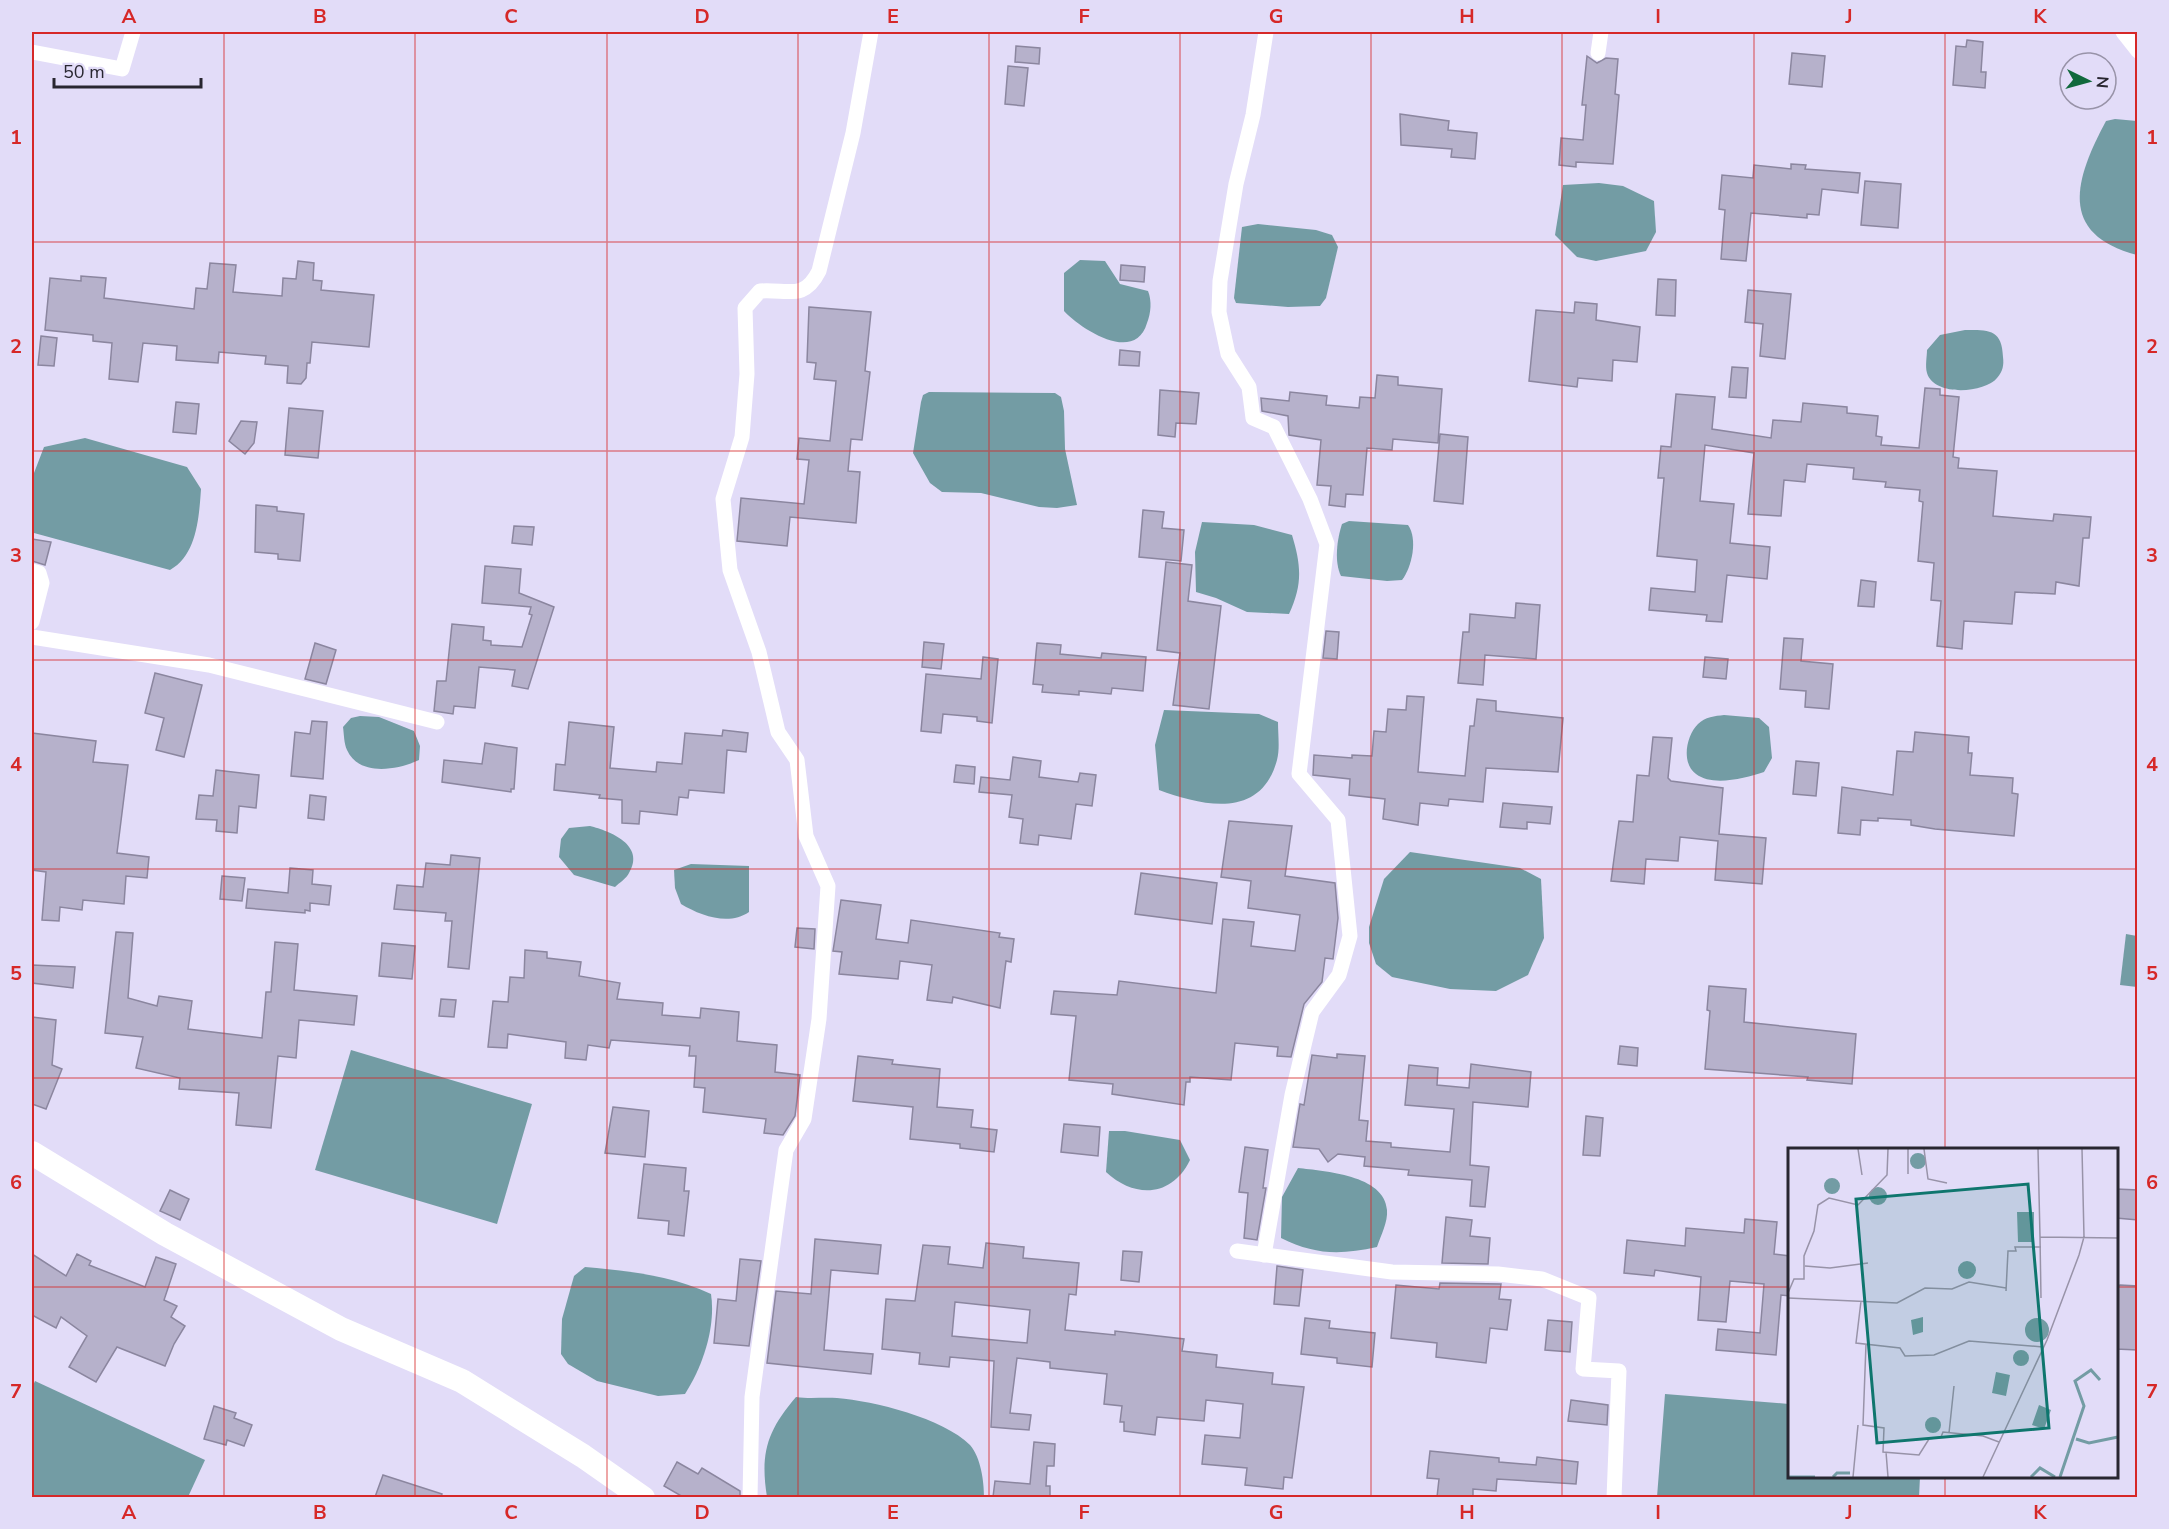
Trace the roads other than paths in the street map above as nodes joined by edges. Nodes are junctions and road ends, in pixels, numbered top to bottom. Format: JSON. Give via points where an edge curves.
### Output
{"nodes":[{"id":1,"x":133,"y":32,"type":"edge"},
{"id":2,"x":871,"y":32,"type":"edge"},
{"id":3,"x":1266,"y":32,"type":"edge"},
{"id":4,"x":1601,"y":32,"type":"edge"},
{"id":5,"x":2123,"y":32,"type":"edge"},
{"id":6,"x":2138,"y":51,"type":"edge"},
{"id":7,"x":32,"y":52,"type":"edge"},
{"id":8,"x":1598,"y":53,"type":"dead end"},
{"id":9,"x":32,"y":571,"type":"edge"},
{"id":10,"x":32,"y":622,"type":"edge"},
{"id":11,"x":32,"y":637,"type":"edge"},
{"id":12,"x":438,"y":722,"type":"dead end"},
{"id":13,"x":32,"y":1153,"type":"edge"},
{"id":14,"x":1237,"y":1251,"type":"dead end"},
{"id":15,"x":1264,"y":1255,"type":"junction"},
{"id":16,"x":643,"y":1497,"type":"edge"},
{"id":17,"x":750,"y":1497,"type":"edge"},
{"id":18,"x":1614,"y":1497,"type":"edge"}],
"edges":[{"from":1,"to":7,"type":"street","via":[[122,69]]},
{"from":2,"to":17,"type":"street","via":[[853,132],[819,271],[812,286],[800,293],[759,291],[745,308],[747,374],[742,437],[723,499],[730,570],[759,652],[778,732],[797,760],[807,836],[828,886],[819,1019],[804,1119],[786,1150],[753,1397]]},
{"from":3,"to":15,"type":"street","via":[[1223,260],[1219,312],[1228,354],[1249,387],[1254,418],[1274,427],[1310,499],[1327,544],[1299,774],[1338,820],[1350,936],[1339,975],[1312,1012],[1292,1095]]},
{"from":4,"to":8,"type":"street"},
{"from":5,"to":6,"type":"street"},
{"from":9,"to":10,"type":"street","via":[[39,573],[42,584]]},
{"from":11,"to":12,"type":"street","via":[[209,665]]},
{"from":13,"to":16,"type":"main road","via":[[165,1234],[341,1329],[462,1381]]},
{"from":14,"to":15,"type":"street"},
{"from":15,"to":18,"type":"street","via":[[1392,1272],[1542,1279],[1589,1298],[1583,1368],[1619,1371]]}]}
